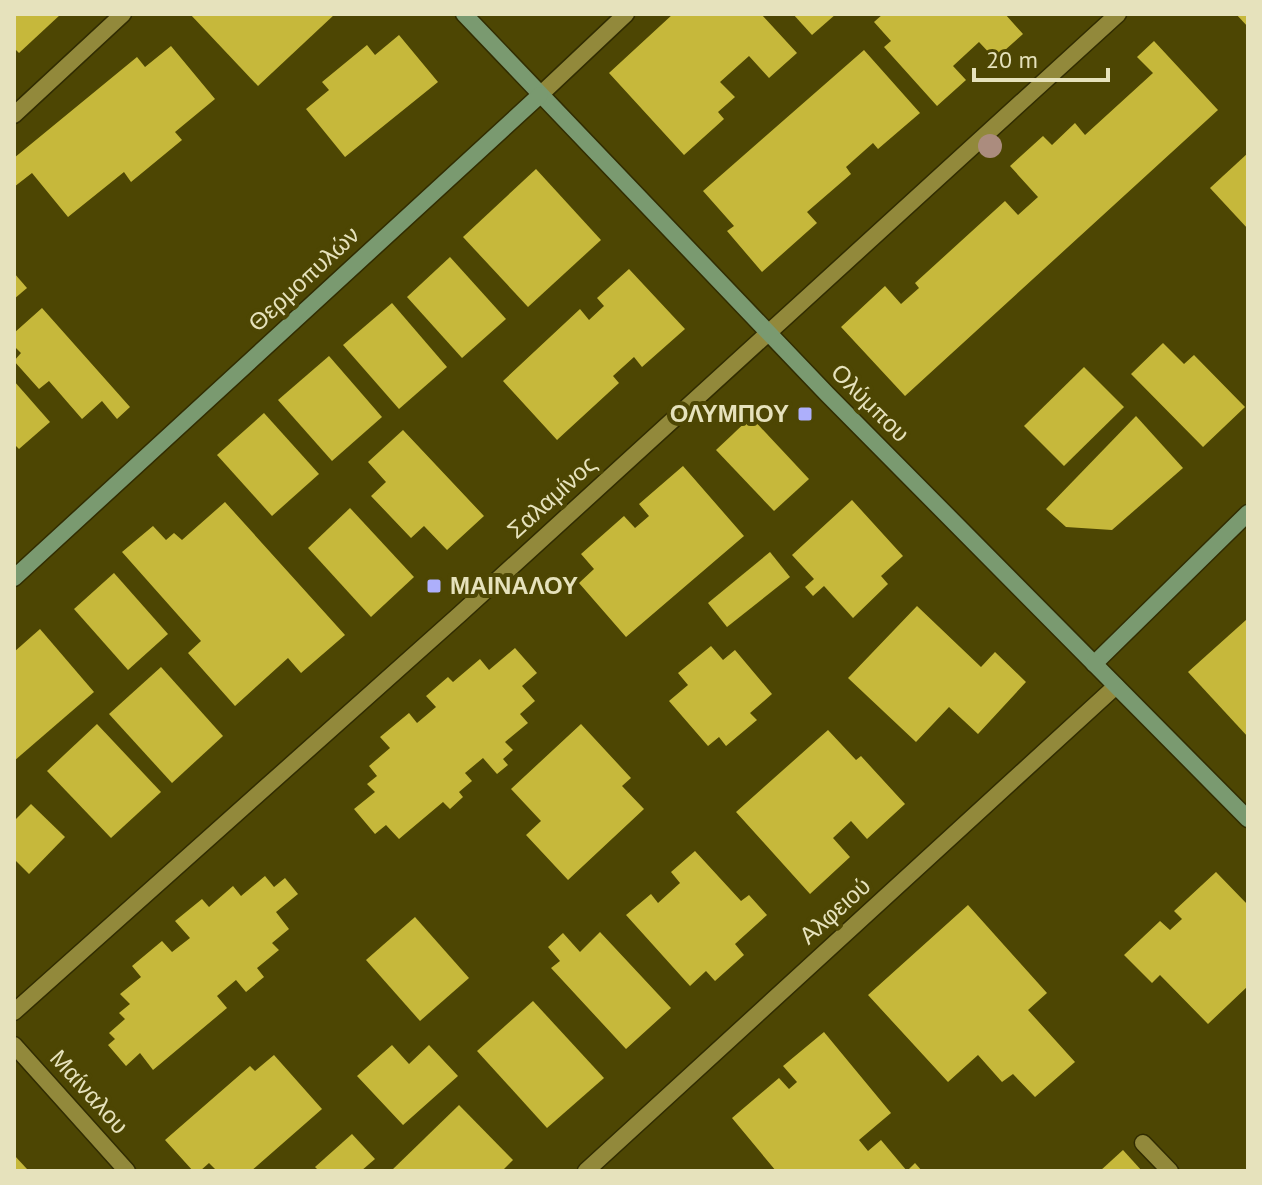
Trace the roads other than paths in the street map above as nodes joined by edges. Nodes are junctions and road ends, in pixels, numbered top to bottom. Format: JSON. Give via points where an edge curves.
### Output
{"nodes":[{"id":1,"x":123,"y":14,"type":"edge"},
{"id":2,"x":464,"y":14,"type":"edge"},
{"id":3,"x":626,"y":14,"type":"edge"},
{"id":4,"x":1118,"y":14,"type":"edge"},
{"id":5,"x":540,"y":95,"type":"junction"},
{"id":6,"x":14,"y":115,"type":"edge"},
{"id":7,"x":767,"y":332,"type":"junction"},
{"id":8,"x":1248,"y":513,"type":"edge"},
{"id":9,"x":14,"y":578,"type":"edge"},
{"id":10,"x":1094,"y":664,"type":"junction"},
{"id":11,"x":1116,"y":686,"type":"junction"},
{"id":12,"x":1248,"y":819,"type":"edge"},
{"id":13,"x":14,"y":1012,"type":"edge"},
{"id":14,"x":14,"y":1045,"type":"edge"},
{"id":15,"x":1143,"y":1143,"type":"dead end"},
{"id":16,"x":127,"y":1171,"type":"edge"},
{"id":17,"x":586,"y":1171,"type":"edge"},
{"id":18,"x":1170,"y":1171,"type":"edge"}],
"edges":[{"from":1,"to":6,"type":"street"},
{"from":2,"to":5,"type":"street","name":"Ολύμπου"},
{"from":3,"to":5,"type":"street","name":"Θερμοπυλών"},
{"from":4,"to":7,"type":"street","name":"Σαλαμίνος"},
{"from":5,"to":7,"type":"street","name":"Ολύμπου"},
{"from":5,"to":9,"type":"street","name":"Θερμοπυλών"},
{"from":7,"to":10,"type":"street","name":"Ολύμπου"},
{"from":7,"to":13,"type":"street","name":"Σαλαμίνος"},
{"from":8,"to":10,"type":"street"},
{"from":10,"to":11,"type":"street","name":"Ολύμπου"},
{"from":11,"to":12,"type":"street","name":"Ολύμπου"},
{"from":11,"to":17,"type":"street","name":"Αλφειού"},
{"from":14,"to":16,"type":"street","name":"Μαίναλου"},
{"from":15,"to":18,"type":"street"}]}
